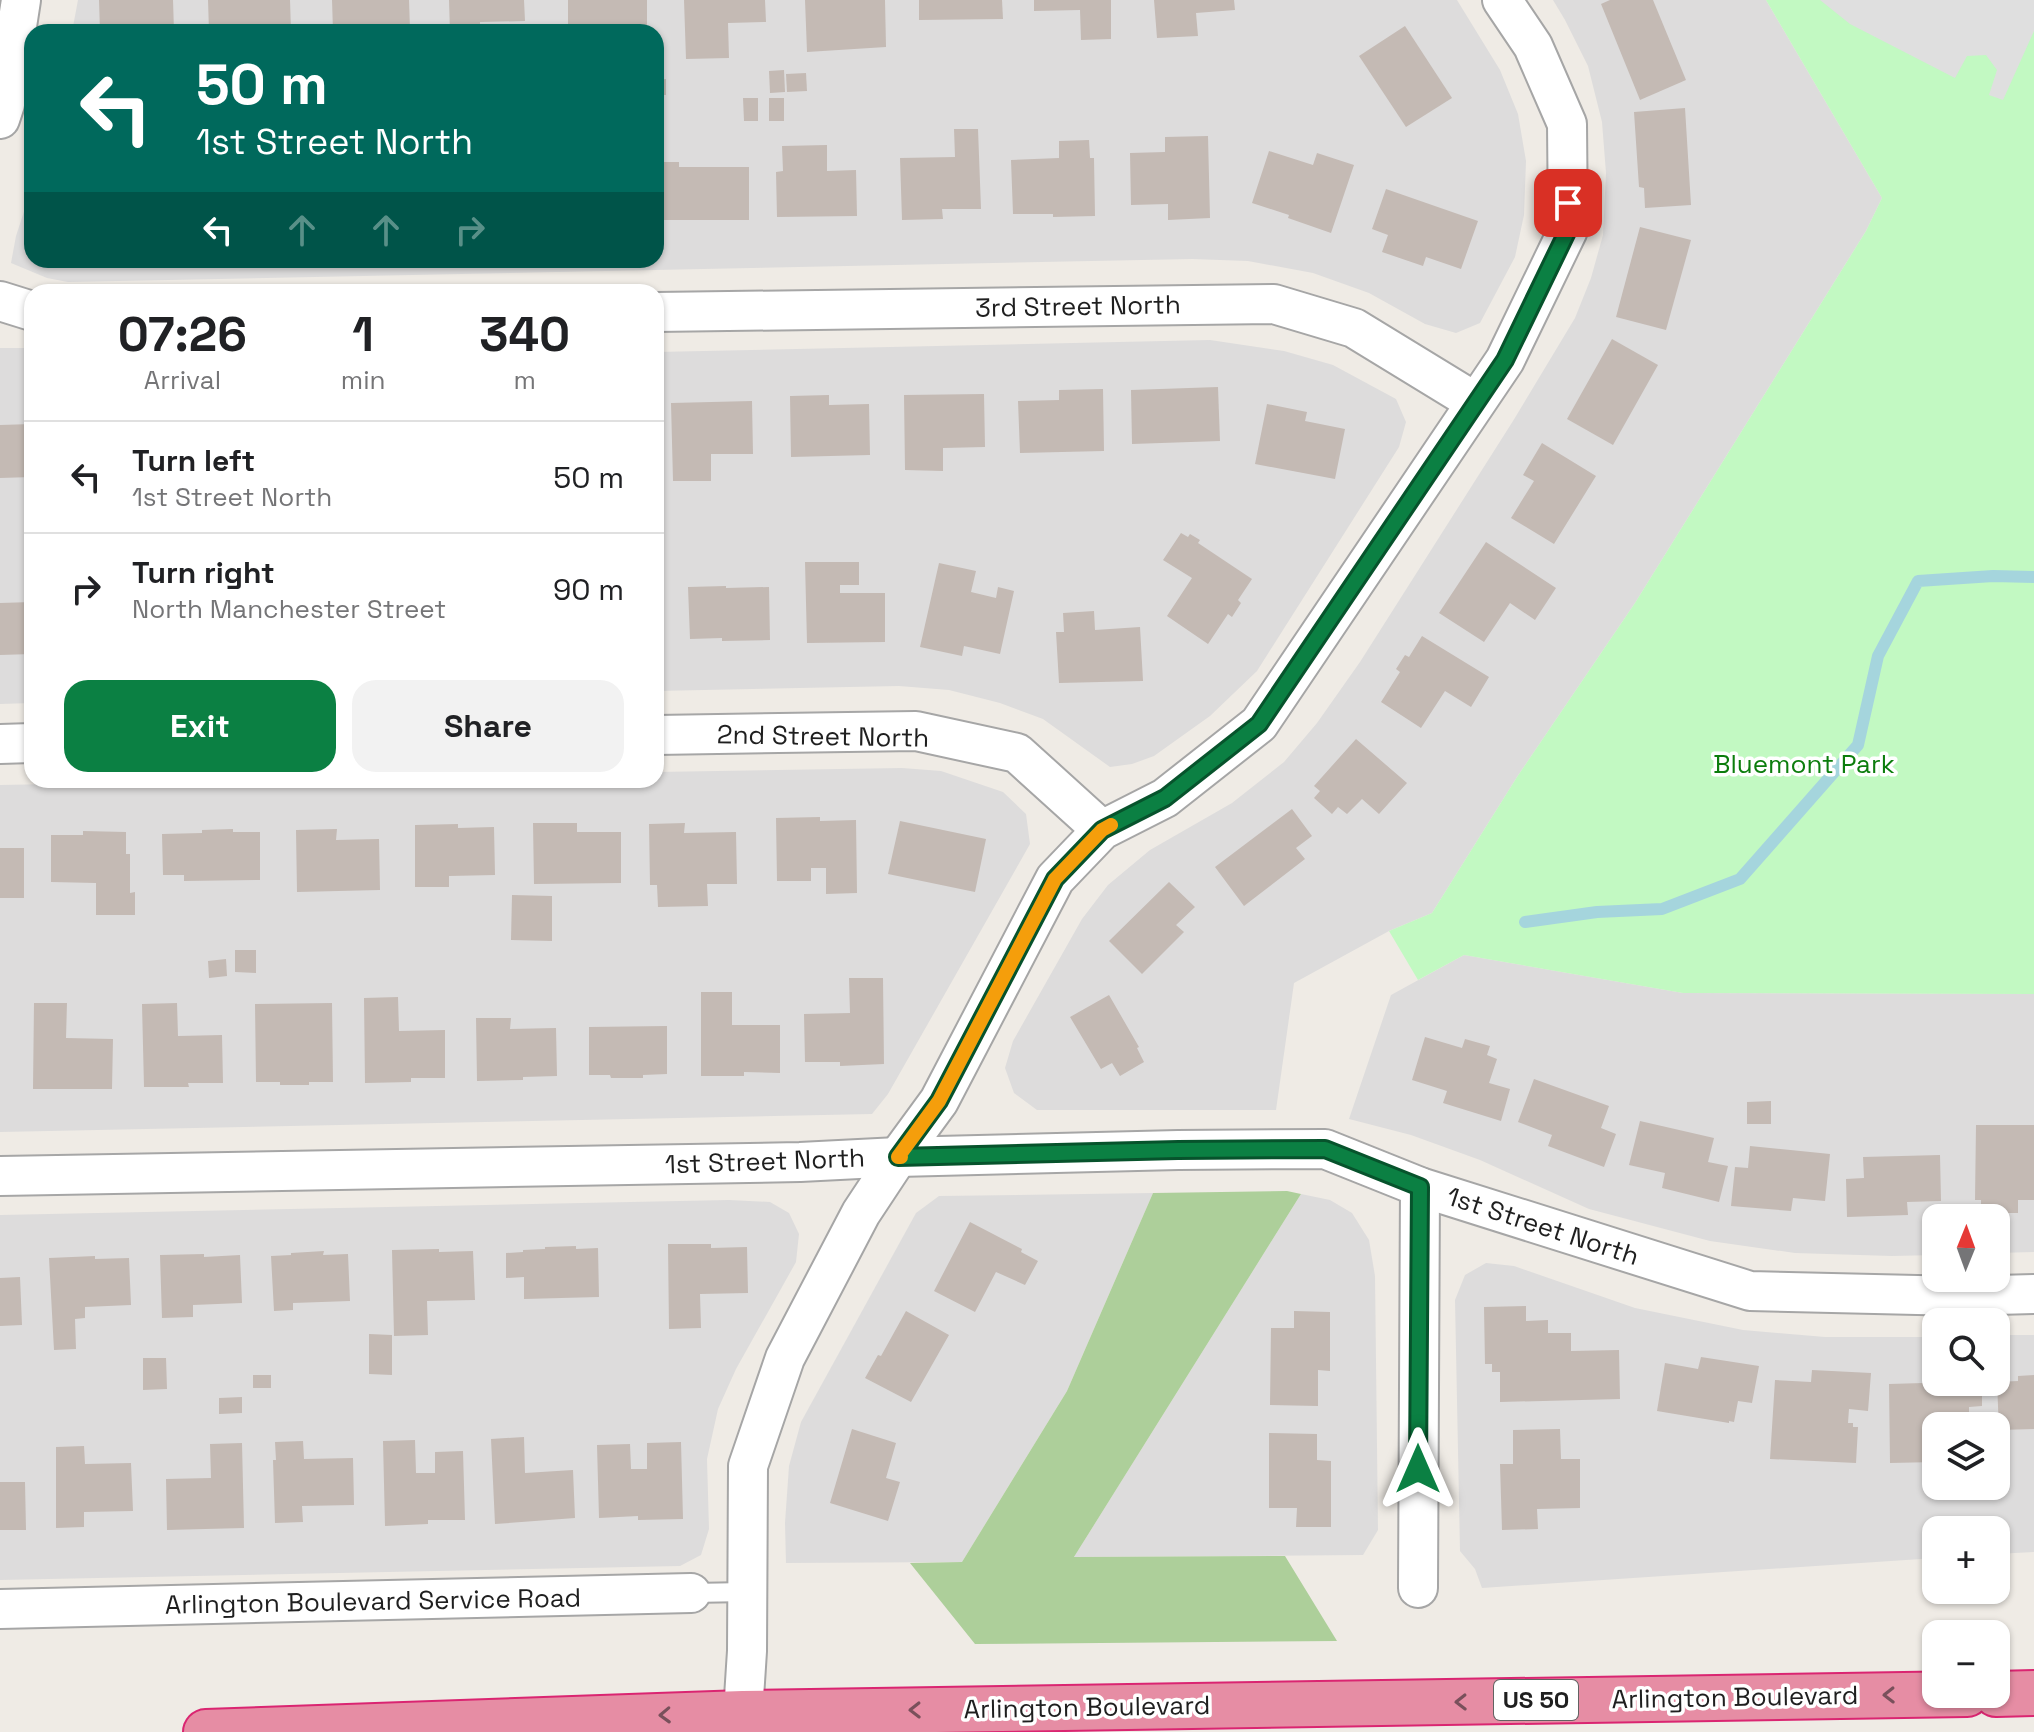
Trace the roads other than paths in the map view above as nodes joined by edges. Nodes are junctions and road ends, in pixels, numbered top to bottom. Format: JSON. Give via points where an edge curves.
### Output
{"nodes":[{"id":1,"x":21,"y":0,"type":"edge"},
{"id":2,"x":1502,"y":0,"type":"edge"},
{"id":3,"x":0,"y":119,"type":"edge"},
{"id":4,"x":0,"y":301,"type":"edge"},
{"id":5,"x":24,"y":308,"type":"edge"},
{"id":6,"x":664,"y":312,"type":"edge"},
{"id":7,"x":1475,"y":402,"type":"junction"},
{"id":8,"x":664,"y":735,"type":"edge"},
{"id":9,"x":24,"y":743,"type":"edge"},
{"id":10,"x":0,"y":744,"type":"edge"},
{"id":11,"x":1102,"y":830,"type":"junction"},
{"id":12,"x":898,"y":1157,"type":"junction"},
{"id":13,"x":0,"y":1176,"type":"edge"},
{"id":14,"x":1420,"y":1187,"type":"junction"},
{"id":15,"x":2034,"y":1294,"type":"edge"},
{"id":16,"x":1418,"y":1588,"type":"dead end"},
{"id":17,"x":747,"y":1592,"type":"junction"},
{"id":18,"x":691,"y":1593,"type":"joint"},
{"id":19,"x":0,"y":1609,"type":"edge"},
{"id":20,"x":2034,"y":1693,"type":"edge"},
{"id":21,"x":2010,"y":1694,"type":"edge"},
{"id":22,"x":1922,"y":1695,"type":"edge"},
{"id":23,"x":743,"y":1713,"type":"junction"},
{"id":24,"x":206,"y":1732,"type":"edge"}],
"edges":[{"from":1,"to":3,"type":"street"},
{"from":2,"to":7,"type":"street","via":[[1533,46],[1567,124],[1568,230],[1505,360]]},
{"from":4,"to":5,"type":"street"},
{"from":6,"to":7,"type":"street","name":"3rd Street North","via":[[1274,304],[1354,328]]},
{"from":7,"to":11,"type":"street","via":[[1259,724],[1165,798]]},
{"from":8,"to":11,"type":"street","name":"2nd Street North","via":[[931,734],[1017,753]]},
{"from":9,"to":10,"type":"street"},
{"from":11,"to":12,"type":"street","via":[[1055,879],[939,1101]]},
{"from":12,"to":13,"type":"street","name":"1st Street North"},
{"from":12,"to":14,"type":"street","name":"1st Street North","via":[[1325,1149]]},
{"from":12,"to":17,"type":"street","via":[[861,1213],[785,1358],[748,1466]]},
{"from":14,"to":15,"type":"street","name":"1st Street North","via":[[1750,1291]]},
{"from":14,"to":16,"type":"street"},
{"from":17,"to":18,"type":"lane","name":"Arlington Boulevard Service Road"},
{"from":17,"to":23,"type":"street"},
{"from":18,"to":19,"type":"street","name":"Arlington Boulevard Service Road"},
{"from":20,"to":21,"type":"highway"},
{"from":22,"to":23,"type":"highway","name":"Arlington Boulevard","number":"US 50","one_way":true},
{"from":23,"to":24,"type":"highway","name":"Arlington Boulevard","number":"US 50","one_way":true}]}
